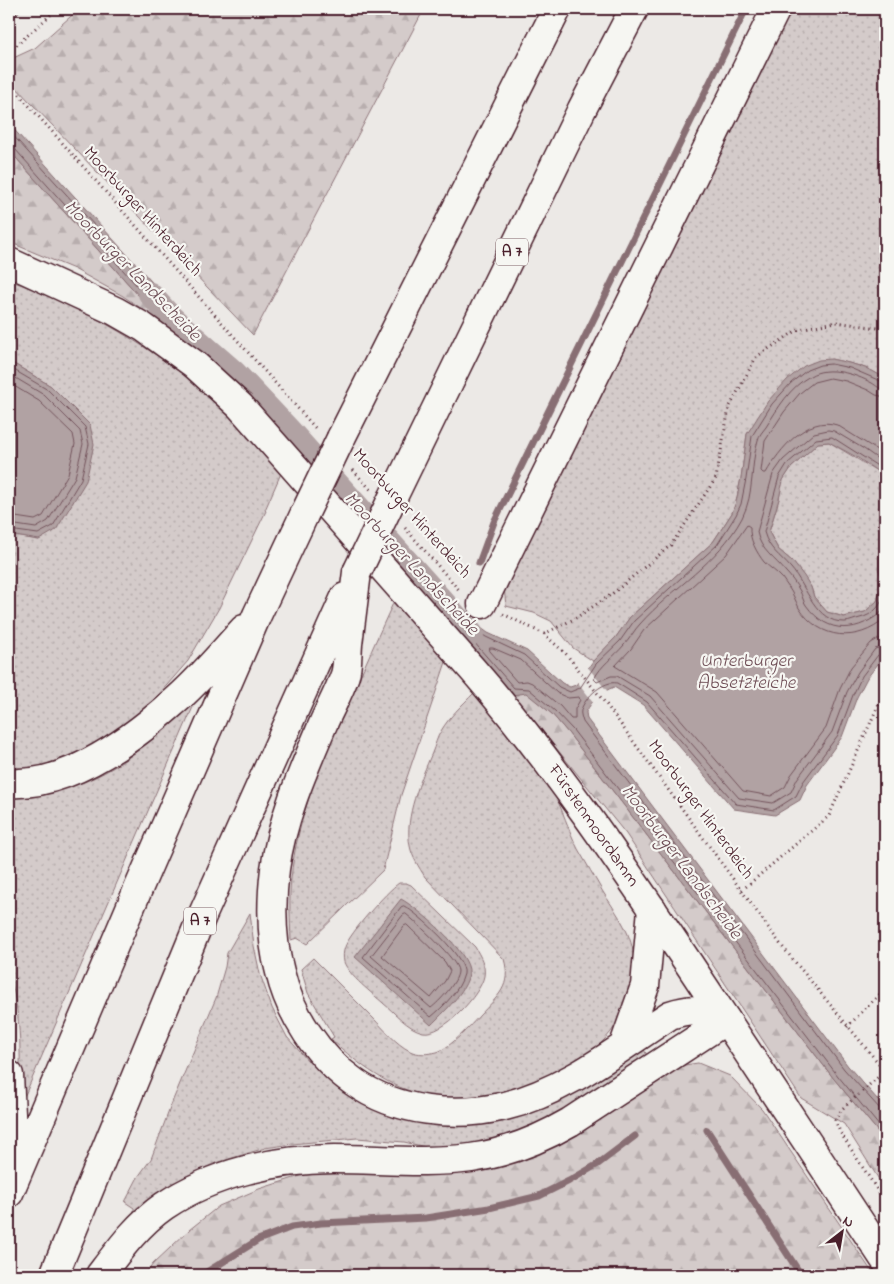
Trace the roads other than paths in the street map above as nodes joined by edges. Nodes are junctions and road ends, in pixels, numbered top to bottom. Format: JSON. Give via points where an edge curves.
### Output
{"nodes":[{"id":1,"x":557,"y":9,"type":"edge"},
{"id":2,"x":634,"y":9,"type":"edge"},
{"id":3,"x":776,"y":9,"type":"edge"},
{"id":4,"x":9,"y":262,"type":"edge"},
{"id":5,"x":357,"y":572,"type":"junction"},
{"id":6,"x":482,"y":604,"type":"road end"},
{"id":7,"x":258,"y":615,"type":"junction"},
{"id":8,"x":9,"y":783,"type":"edge"},
{"id":9,"x":652,"y":909,"type":"junction"},
{"id":10,"x":726,"y":1020,"type":"junction"},
{"id":11,"x":624,"y":1045,"type":"junction"},
{"id":12,"x":9,"y":1075,"type":"edge"},
{"id":13,"x":12,"y":1186,"type":"edge"},
{"id":14,"x":885,"y":1260,"type":"edge"},
{"id":15,"x":54,"y":1275,"type":"edge"},
{"id":16,"x":100,"y":1275,"type":"edge"}],
"edges":[{"from":1,"to":7,"type":"main road","bridge":true,"via":[[330,434],[304,515]]},
{"from":2,"to":5,"type":"main road","number":"A 7","bridge":true,"via":[[382,494]]},
{"from":3,"to":6,"type":"main road"},
{"from":4,"to":9,"type":"main road","name":"Fürstenmoordamm","via":[[106,306],[143,327],[194,364],[240,406],[504,705],[567,787]]},
{"from":5,"to":11,"type":"main road","via":[[345,674],[298,783],[275,868],[274,926],[280,972],[302,1025],[326,1057],[354,1082],[392,1101],[434,1111],[483,1111],[526,1100],[576,1076]]},
{"from":5,"to":15,"type":"main road","number":"A 7","via":[[202,916]]},
{"from":7,"to":8,"type":"main road","via":[[175,702],[97,760],[58,775],[22,784]]},
{"from":7,"to":13,"type":"main road"},
{"from":9,"to":10,"type":"main road","name":"Fürstenmoordamm"},
{"from":9,"to":11,"type":"main road","via":[[645,986]]},
{"from":10,"to":11,"type":"main road","via":[[702,1010],[680,1012]]},
{"from":10,"to":14,"type":"main road","name":"Fürstenmoordamm"},
{"from":10,"to":16,"type":"main road","via":[[570,1122],[525,1144],[487,1155],[453,1159],[286,1162],[265,1165],[201,1186],[163,1207],[132,1235]]},
{"from":12,"to":13,"type":"main road"}]}
